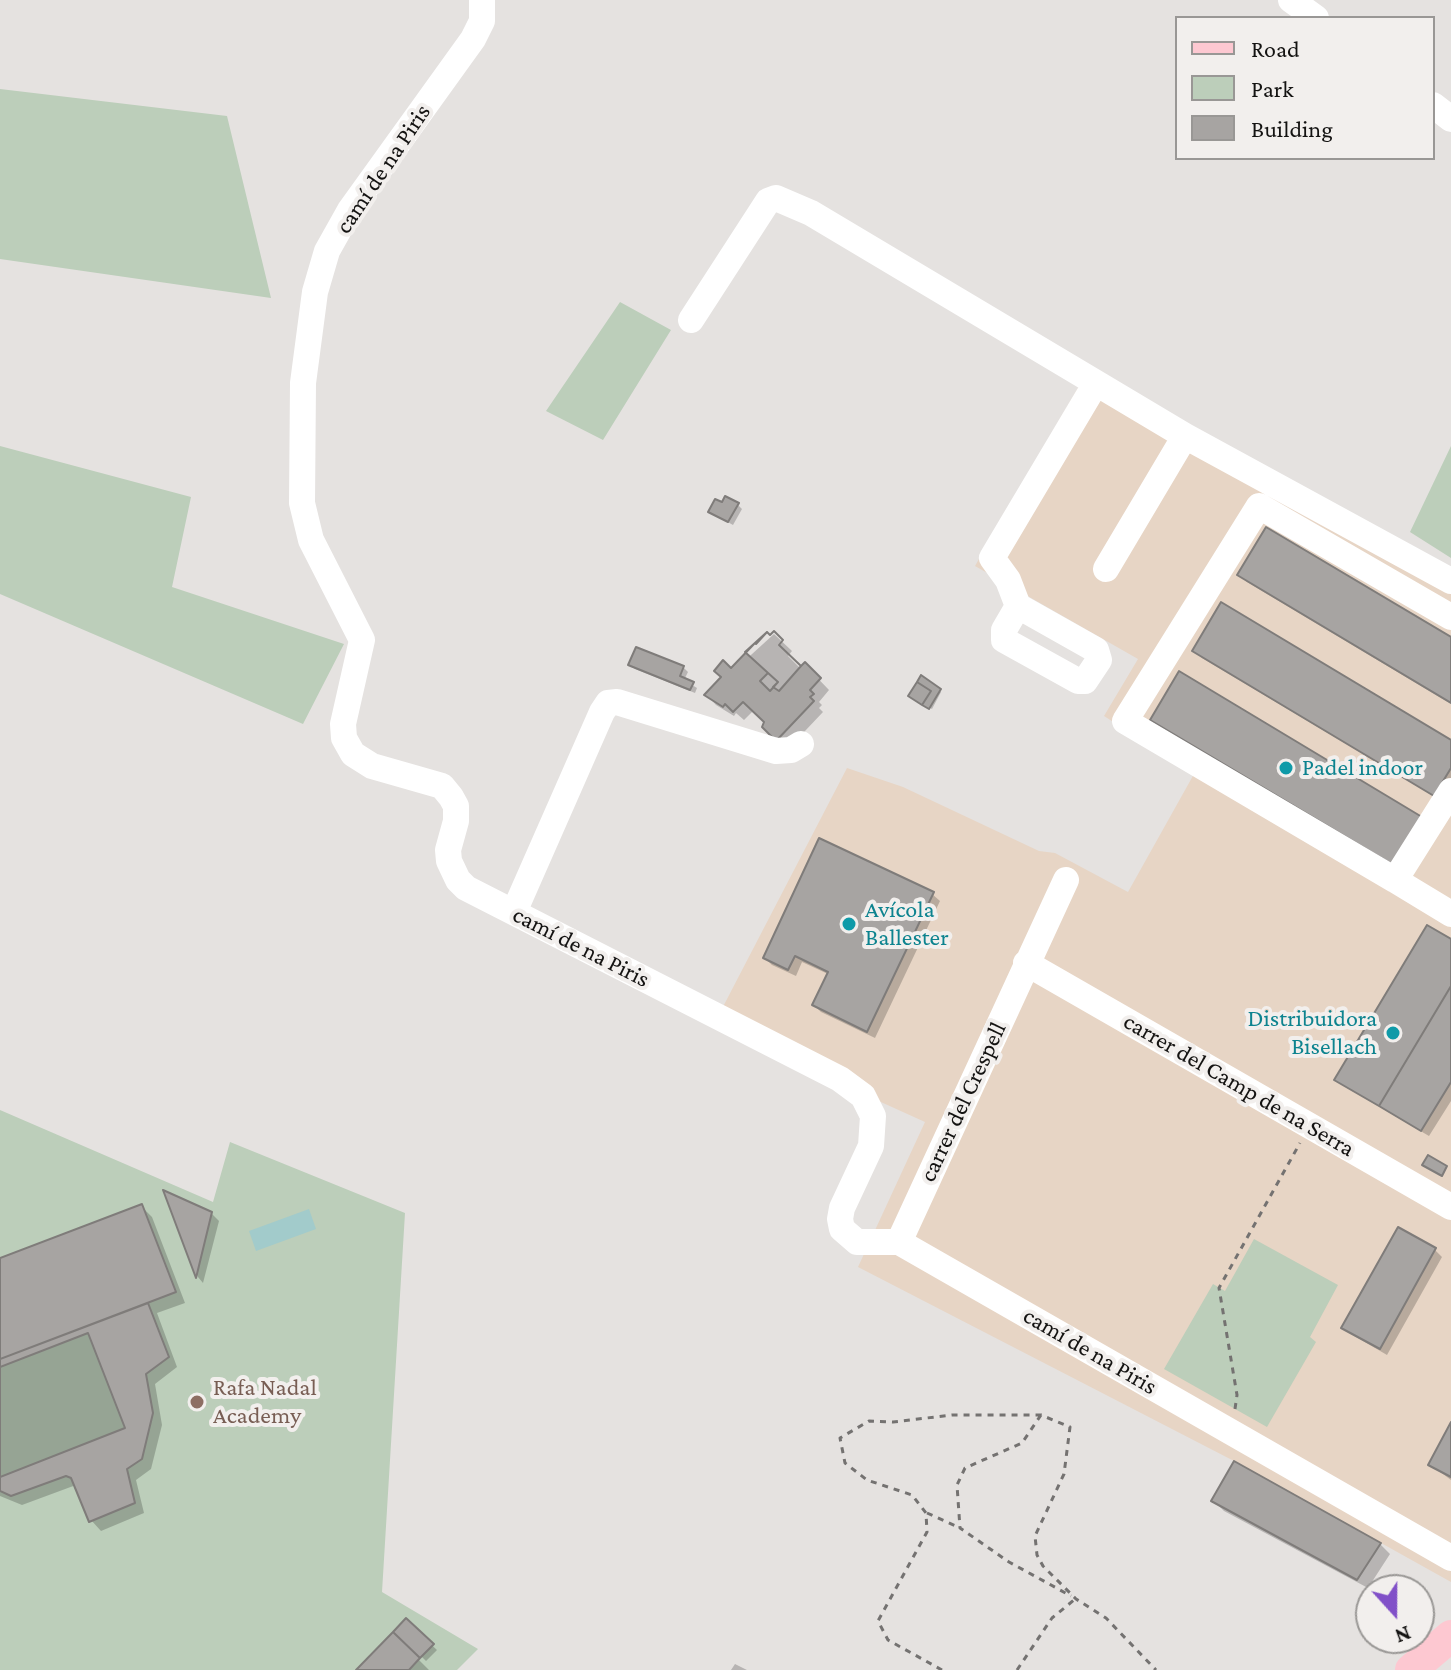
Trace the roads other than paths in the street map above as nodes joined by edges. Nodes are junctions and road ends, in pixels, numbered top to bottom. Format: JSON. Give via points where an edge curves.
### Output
{"nodes":[{"id":1,"x":482,"y":0,"type":"edge"},
{"id":2,"x":1291,"y":0,"type":"edge"},
{"id":3,"x":1313,"y":16,"type":"edge"},
{"id":4,"x":1435,"y":107,"type":"edge"},
{"id":5,"x":1451,"y":119,"type":"edge"},
{"id":6,"x":691,"y":320,"type":"dead end"},
{"id":7,"x":1096,"y":383,"type":"junction"},
{"id":8,"x":1185,"y":436,"type":"junction"},
{"id":9,"x":1106,"y":569,"type":"dead end"},
{"id":10,"x":1451,"y":581,"type":"edge"},
{"id":11,"x":1018,"y":606,"type":"junction"},
{"id":12,"x":1451,"y":617,"type":"edge"},
{"id":13,"x":801,"y":744,"type":"dead end"},
{"id":14,"x":1451,"y":791,"type":"edge"},
{"id":15,"x":1066,"y":880,"type":"dead end"},
{"id":16,"x":1395,"y":880,"type":"junction"},
{"id":17,"x":514,"y":912,"type":"junction"},
{"id":18,"x":1451,"y":914,"type":"edge"},
{"id":19,"x":1026,"y":963,"type":"junction"},
{"id":20,"x":1451,"y":1207,"type":"edge"},
{"id":21,"x":899,"y":1242,"type":"junction"},
{"id":22,"x":1451,"y":1558,"type":"edge"},
{"id":23,"x":1451,"y":1636,"type":"edge"},
{"id":24,"x":1411,"y":1670,"type":"edge"}],
"edges":[{"from":1,"to":17,"type":"street","name":"camí de na Piris","via":[[482,21],[473,39],[350,210],[327,251],[315,292],[303,383],[302,503],[311,540],[362,640],[344,709],[344,738],[353,754],[372,766],[442,786],[456,806],[448,850],[453,872],[480,896]]},
{"from":2,"to":3,"type":"street"},
{"from":4,"to":5,"type":"street"},
{"from":6,"to":7,"type":"street","via":[[768,201],[776,198],[811,213]]},
{"from":7,"to":8,"type":"street"},
{"from":7,"to":11,"type":"street","via":[[992,558]]},
{"from":8,"to":9,"type":"street"},
{"from":8,"to":10,"type":"street"},
{"from":11,"to":11,"type":"street","via":[[1004,640],[1085,681],[1099,660],[1092,637]]},
{"from":12,"to":16,"type":"street","via":[[1259,506],[1125,721]]},
{"from":13,"to":17,"type":"street","via":[[776,751],[608,703]]},
{"from":14,"to":16,"type":"street"},
{"from":15,"to":19,"type":"street","name":"carrer del Crespell"},
{"from":16,"to":18,"type":"street"},
{"from":17,"to":21,"type":"street","name":"camí de na Piris","via":[[840,1079],[863,1096],[873,1116],[871,1146],[842,1208],[842,1229],[857,1242]]},
{"from":19,"to":20,"type":"street","name":"carrer del Camp de na Serra"},
{"from":19,"to":21,"type":"street","name":"carrer del Crespell"},
{"from":21,"to":22,"type":"street","name":"camí de na Piris"},
{"from":23,"to":24,"type":"main road"}]}
